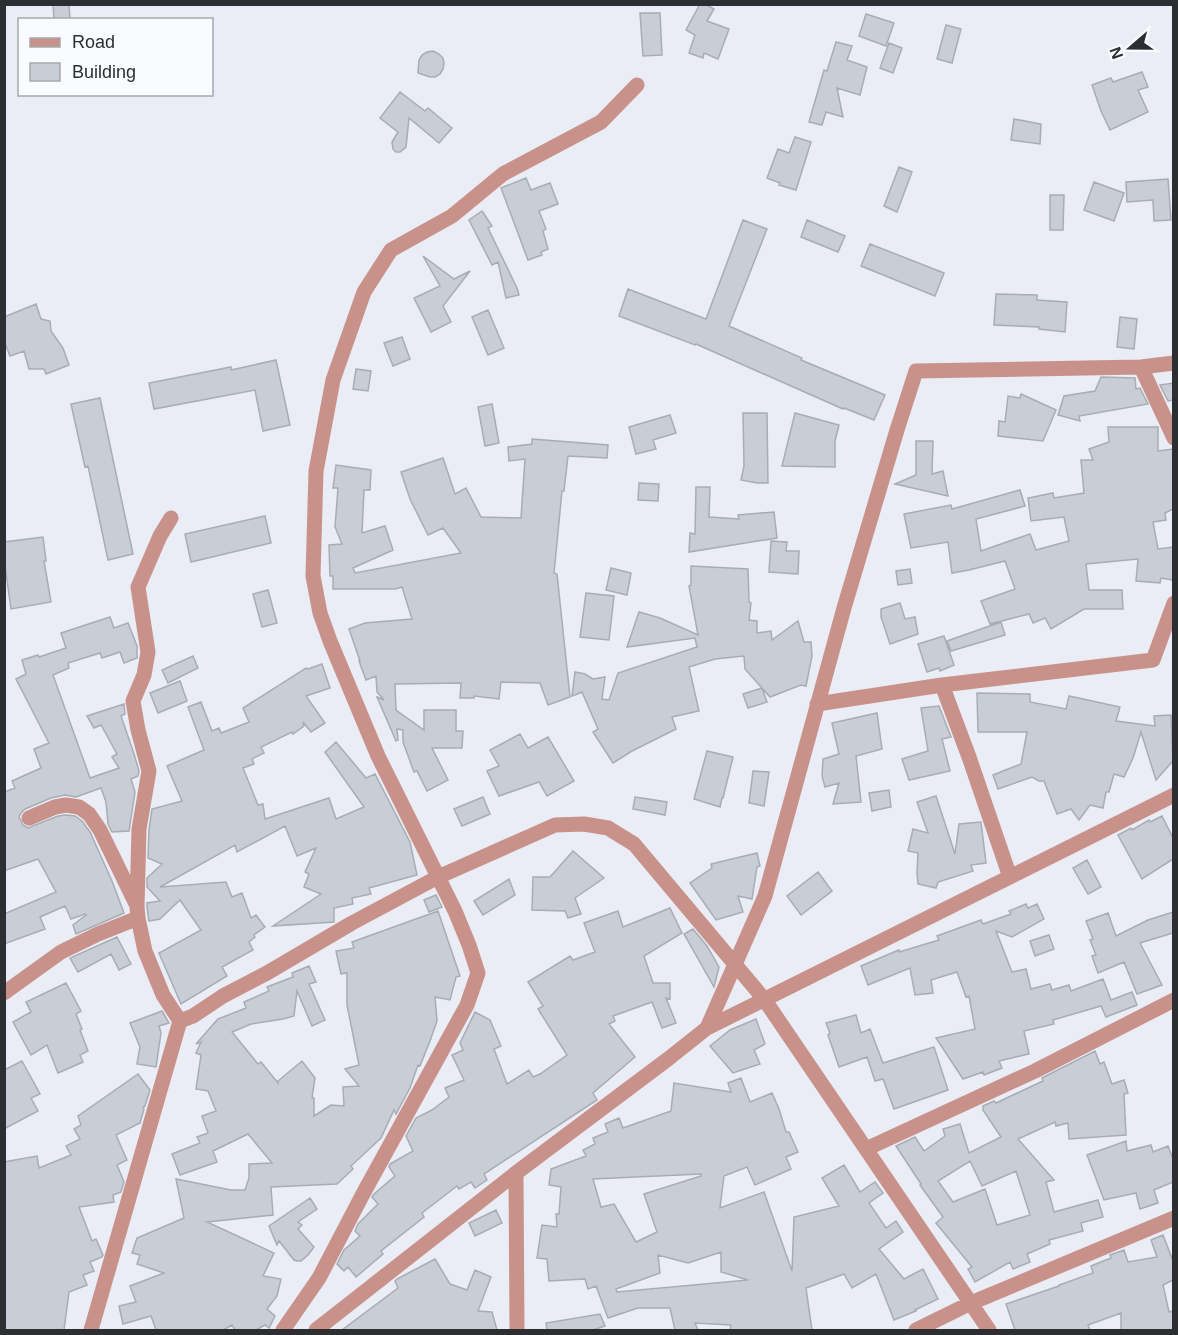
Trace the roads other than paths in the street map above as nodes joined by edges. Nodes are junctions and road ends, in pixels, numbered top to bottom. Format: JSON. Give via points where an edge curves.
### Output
{"nodes":[{"id":1,"x":637,"y":85,"type":"dead end"},
{"id":2,"x":1173,"y":363,"type":"edge"},
{"id":3,"x":1141,"y":367,"type":"junction"},
{"id":4,"x":1173,"y":438,"type":"edge"},
{"id":5,"x":171,"y":518,"type":"dead end"},
{"id":6,"x":1173,"y":603,"type":"edge"},
{"id":7,"x":942,"y":685,"type":"junction"},
{"id":8,"x":817,"y":705,"type":"junction"},
{"id":9,"x":1173,"y":795,"type":"edge"},
{"id":10,"x":29,"y":819,"type":"dead end"},
{"id":11,"x":438,"y":877,"type":"junction"},
{"id":12,"x":1010,"y":877,"type":"junction"},
{"id":13,"x":138,"y":912,"type":"junction"},
{"id":14,"x":735,"y":964,"type":"junction"},
{"id":15,"x":4,"y":993,"type":"edge"},
{"id":16,"x":764,"y":999,"type":"junction"},
{"id":17,"x":1173,"y":1000,"type":"edge"},
{"id":18,"x":180,"y":1021,"type":"junction"},
{"id":19,"x":707,"y":1028,"type":"junction"},
{"id":20,"x":866,"y":1149,"type":"junction"},
{"id":21,"x":516,"y":1173,"type":"junction"},
{"id":22,"x":1173,"y":1218,"type":"edge"},
{"id":23,"x":971,"y":1303,"type":"junction"},
{"id":24,"x":91,"y":1330,"type":"edge"},
{"id":25,"x":283,"y":1330,"type":"edge"},
{"id":26,"x":316,"y":1330,"type":"edge"},
{"id":27,"x":517,"y":1330,"type":"edge"},
{"id":28,"x":916,"y":1330,"type":"edge"},
{"id":29,"x":989,"y":1330,"type":"edge"}],
"edges":[{"from":1,"to":11,"type":"street","via":[[601,122],[503,174],[452,216],[391,250],[364,292],[333,380],[316,471],[313,576],[320,613],[378,756]]},
{"from":2,"to":3,"type":"street"},
{"from":3,"to":4,"type":"street"},
{"from":3,"to":8,"type":"street","via":[[916,371]]},
{"from":5,"to":13,"type":"street","via":[[138,587],[148,652],[133,701],[149,771],[138,829]]},
{"from":6,"to":7,"type":"street","via":[[1153,660]]},
{"from":7,"to":8,"type":"street"},
{"from":7,"to":12,"type":"street"},
{"from":8,"to":14,"type":"street","via":[[765,896]]},
{"from":9,"to":12,"type":"street"},
{"from":10,"to":13,"type":"street","via":[[66,805],[80,807],[89,814]]},
{"from":11,"to":14,"type":"street","via":[[555,825],[608,828],[634,844]]},
{"from":11,"to":18,"type":"street"},
{"from":11,"to":25,"type":"street","via":[[478,973],[467,1005],[319,1278]]},
{"from":12,"to":16,"type":"street"},
{"from":13,"to":15,"type":"street","via":[[62,952]]},
{"from":13,"to":18,"type":"street","via":[[145,951],[163,995]]},
{"from":14,"to":16,"type":"street"},
{"from":14,"to":19,"type":"street"},
{"from":16,"to":19,"type":"street"},
{"from":16,"to":20,"type":"street"},
{"from":17,"to":20,"type":"street","via":[[1035,1071]]},
{"from":18,"to":24,"type":"street"},
{"from":19,"to":21,"type":"street"},
{"from":20,"to":23,"type":"street"},
{"from":21,"to":26,"type":"street"},
{"from":21,"to":27,"type":"street"},
{"from":22,"to":23,"type":"street"},
{"from":23,"to":28,"type":"street"},
{"from":23,"to":29,"type":"street"}]}
